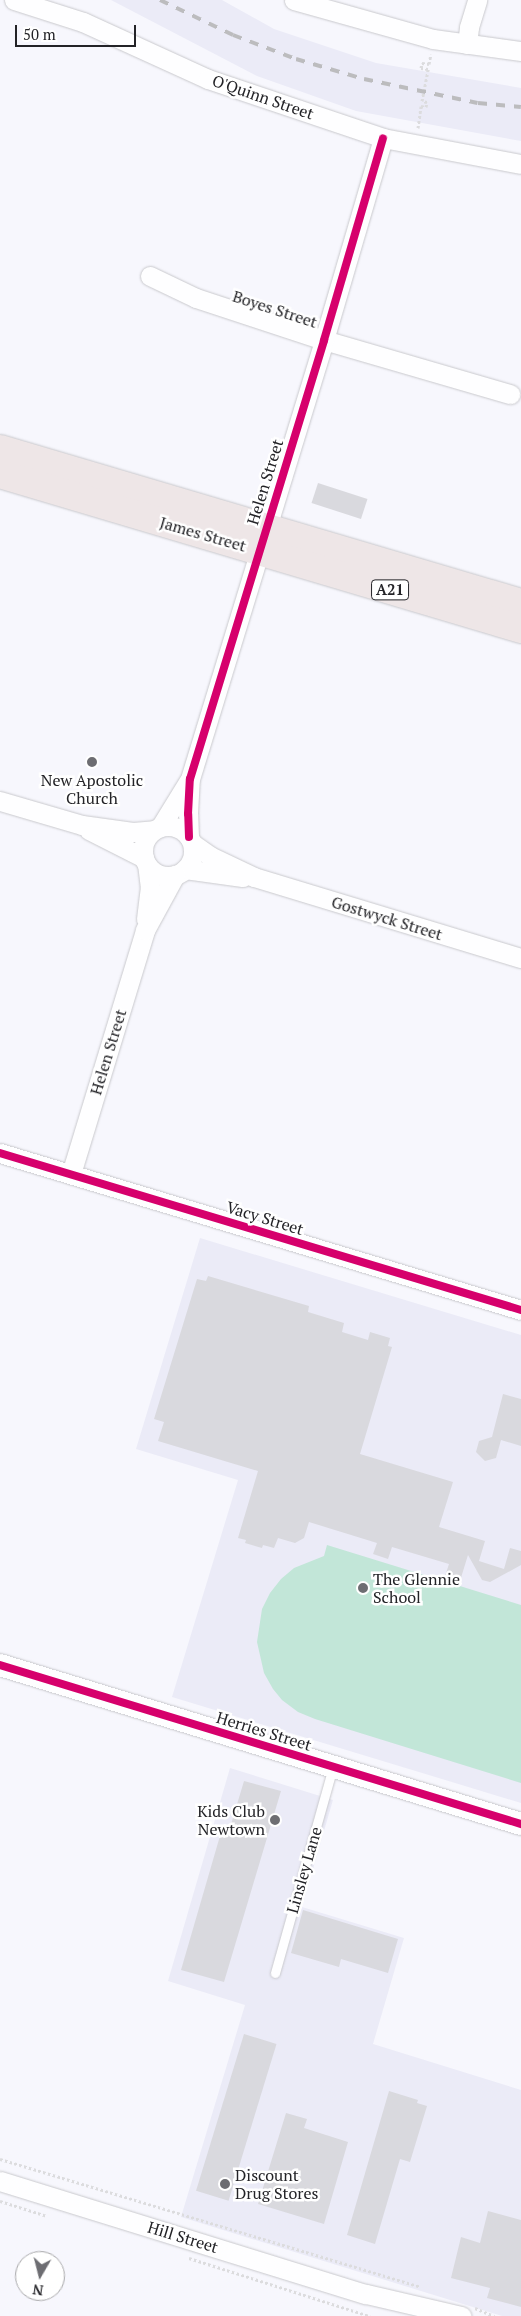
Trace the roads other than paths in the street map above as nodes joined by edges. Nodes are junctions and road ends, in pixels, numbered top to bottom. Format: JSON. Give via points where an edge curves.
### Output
{"nodes":[{"id":1,"x":14,"y":0,"type":"edge"},
{"id":2,"x":294,"y":0,"type":"edge"},
{"id":3,"x":477,"y":0,"type":"edge"},
{"id":4,"x":467,"y":44,"type":"junction"},
{"id":5,"x":521,"y":51,"type":"edge"},
{"id":6,"x":383,"y":138,"type":"junction"},
{"id":7,"x":521,"y":164,"type":"edge"},
{"id":8,"x":150,"y":276,"type":"dead end"},
{"id":9,"x":324,"y":340,"type":"junction"},
{"id":10,"x":510,"y":394,"type":"dead end"},
{"id":11,"x":0,"y":449,"type":"edge"},
{"id":12,"x":0,"y":474,"type":"edge"},
{"id":13,"x":262,"y":539,"type":"junction"},
{"id":14,"x":521,"y":603,"type":"edge"},
{"id":15,"x":521,"y":629,"type":"edge"},
{"id":16,"x":190,"y":779,"type":"junction"},
{"id":17,"x":0,"y":801,"type":"edge"},
{"id":18,"x":82,"y":825,"type":"junction"},
{"id":19,"x":158,"y":828,"type":"junction"},
{"id":20,"x":191,"y":840,"type":"junction"},
{"id":21,"x":146,"y":861,"type":"junction"},
{"id":22,"x":180,"y":872,"type":"junction"},
{"id":23,"x":254,"y":877,"type":"junction"},
{"id":24,"x":145,"y":930,"type":"junction"},
{"id":25,"x":521,"y":958,"type":"edge"},
{"id":26,"x":0,"y":1153,"type":"edge"},
{"id":27,"x":71,"y":1174,"type":"junction"},
{"id":28,"x":521,"y":1310,"type":"edge"},
{"id":29,"x":0,"y":1666,"type":"edge"},
{"id":30,"x":333,"y":1766,"type":"junction"},
{"id":31,"x":521,"y":1824,"type":"edge"},
{"id":32,"x":275,"y":1973,"type":"dead end"},
{"id":33,"x":0,"y":2181,"type":"edge"},
{"id":34,"x":366,"y":2294,"type":"junction"},
{"id":35,"x":464,"y":2311,"type":"edge"},
{"id":36,"x":422,"y":2316,"type":"edge"}],
"edges":[{"from":1,"to":6,"type":"street","name":"O'Quinn Street","via":[[83,22],[208,79]]},
{"from":2,"to":4,"type":"street","via":[[433,39]]},
{"from":3,"to":4,"type":"street"},
{"from":4,"to":5,"type":"street"},
{"from":6,"to":7,"type":"street","name":"O'Quinn Street"},
{"from":6,"to":9,"type":"street","name":"Helen Street"},
{"from":8,"to":9,"type":"street","name":"Boyes Street","via":[[196,298]]},
{"from":9,"to":10,"type":"street","name":"Boyes Street"},
{"from":9,"to":13,"type":"street","name":"Helen Street"},
{"from":11,"to":13,"type":"highway","name":"James Street","number":"A21"},
{"from":12,"to":13,"type":"highway","name":"James Street","number":"A21"},
{"from":13,"to":14,"type":"highway","name":"James Street","number":"A21"},
{"from":13,"to":15,"type":"highway","name":"James Street","number":"A21"},
{"from":13,"to":16,"type":"street","name":"Helen Street"},
{"from":16,"to":19,"type":"street","name":"Helen Street"},
{"from":16,"to":20,"type":"street","name":"Helen Street","via":[[188,814]]},
{"from":17,"to":18,"type":"street"},
{"from":18,"to":19,"type":"street","via":[[133,832]]},
{"from":18,"to":21,"type":"street"},
{"from":19,"to":20,"type":"street","via":[[177,827]]},
{"from":19,"to":21,"type":"street","via":[[145,842]]},
{"from":20,"to":22,"type":"street","via":[[192,860]]},
{"from":20,"to":23,"type":"street","name":"Gostwyck Street","via":[[210,856]]},
{"from":21,"to":22,"type":"street","via":[[160,874]]},
{"from":21,"to":24,"type":"street","name":"Helen Street","via":[[150,888]]},
{"from":22,"to":23,"type":"street","name":"Gostwyck Street"},
{"from":22,"to":24,"type":"street","name":"Helen Street"},
{"from":23,"to":25,"type":"street","name":"Gostwyck Street"},
{"from":24,"to":27,"type":"street","name":"Helen Street"},
{"from":26,"to":27,"type":"street","name":"Vacy Street"},
{"from":27,"to":28,"type":"street","name":"Vacy Street"},
{"from":29,"to":30,"type":"street","name":"Herries Street"},
{"from":30,"to":31,"type":"street","name":"Herries Street"},
{"from":30,"to":32,"type":"lane","name":"Linsley Lane"},
{"from":33,"to":34,"type":"street","name":"Hill Street"},
{"from":34,"to":35,"type":"street","name":"Hill Street"},
{"from":34,"to":36,"type":"street","name":"Hill Street"}]}
